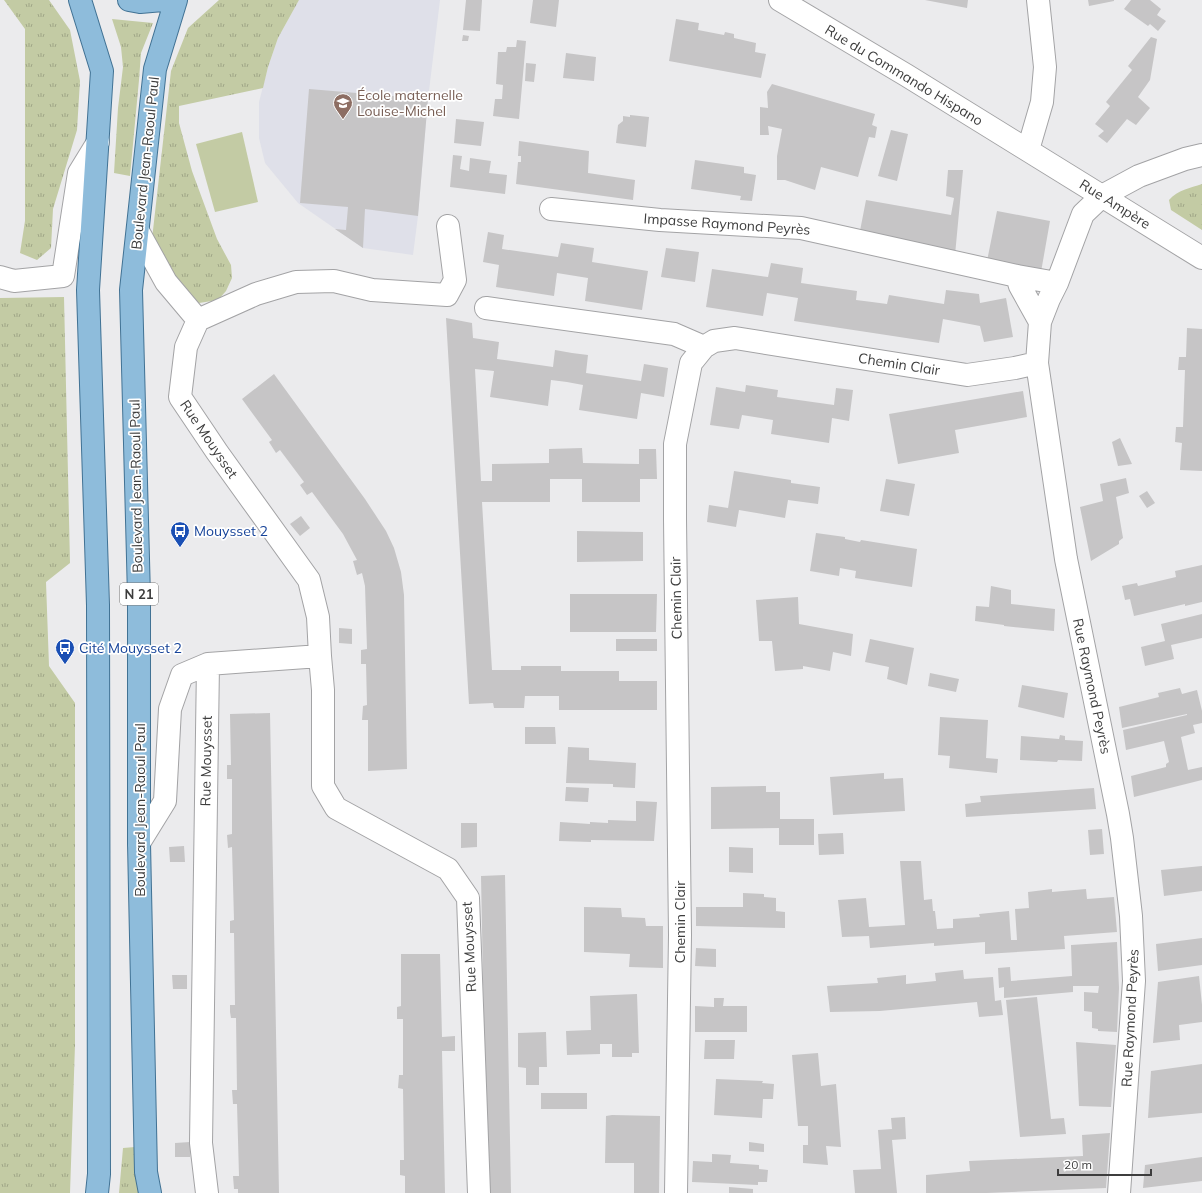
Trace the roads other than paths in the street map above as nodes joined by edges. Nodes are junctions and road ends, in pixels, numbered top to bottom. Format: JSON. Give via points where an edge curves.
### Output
{"nodes":[{"id":1,"x":80,"y":0,"type":"edge"},
{"id":2,"x":129,"y":0,"type":"edge"},
{"id":3,"x":163,"y":0,"type":"edge"},
{"id":4,"x":176,"y":0,"type":"edge"},
{"id":5,"x":780,"y":0,"type":"edge"},
{"id":6,"x":1038,"y":0,"type":"edge"},
{"id":7,"x":98,"y":142,"type":"junction"},
{"id":8,"x":1028,"y":150,"type":"junction"},
{"id":9,"x":1202,"y":155,"type":"edge"},
{"id":10,"x":1102,"y":196,"type":"junction"},
{"id":11,"x":552,"y":209,"type":"dead end"},
{"id":12,"x":448,"y":226,"type":"dead end"},
{"id":13,"x":138,"y":231,"type":"junction"},
{"id":14,"x":1202,"y":258,"type":"edge"},
{"id":15,"x":1017,"y":276,"type":"junction"},
{"id":16,"x":0,"y":277,"type":"edge"},
{"id":17,"x":1057,"y":283,"type":"junction"},
{"id":18,"x":486,"y":308,"type":"dead end"},
{"id":19,"x":198,"y":320,"type":"junction"},
{"id":20,"x":1040,"y":322,"type":"junction"},
{"id":21,"x":704,"y":347,"type":"junction"},
{"id":22,"x":1037,"y":363,"type":"junction"},
{"id":23,"x":320,"y":656,"type":"junction"},
{"id":24,"x":208,"y":664,"type":"junction"},
{"id":25,"x":139,"y":843,"type":"junction"},
{"id":26,"x":97,"y":1193,"type":"edge"},
{"id":27,"x":150,"y":1193,"type":"edge"},
{"id":28,"x":207,"y":1193,"type":"edge"},
{"id":29,"x":480,"y":1193,"type":"edge"},
{"id":30,"x":676,"y":1193,"type":"edge"},
{"id":31,"x":1119,"y":1193,"type":"edge"}],
"edges":[{"from":1,"to":7,"type":"main road","via":[[102,70]]},
{"from":2,"to":3,"type":"main road"},
{"from":4,"to":13,"type":"main road","name":"Boulevard Jean-Raoul Paul","number":"N 21","via":[[155,69]]},
{"from":5,"to":8,"type":"street","name":"Rue du Commando Hispano"},
{"from":6,"to":8,"type":"street","via":[[1045,67],[1042,102]]},
{"from":7,"to":16,"type":"street","via":[[79,173],[63,276],[14,281]]},
{"from":7,"to":26,"type":"main road","via":[[88,290],[98,605]]},
{"from":8,"to":10,"type":"street","name":"Rue Ampère"},
{"from":9,"to":10,"type":"street","name":"Rue Raymond Peyrès","via":[[1140,176]]},
{"from":10,"to":14,"type":"street","name":"Rue Ampère"},
{"from":10,"to":17,"type":"street","name":"Rue Raymond Peyrès","via":[[1083,214]]},
{"from":11,"to":15,"type":"street","name":"Impasse Raymond Peyrès","via":[[660,220],[801,228]]},
{"from":12,"to":19,"type":"street","via":[[455,280],[447,296],[372,290],[334,281],[296,282],[256,294]]},
{"from":13,"to":19,"type":"street","via":[[166,282]]},
{"from":13,"to":25,"type":"main road","name":"Boulevard Jean-Raoul Paul","number":"N 21","via":[[131,290],[139,597]]},
{"from":15,"to":17,"type":"street","name":"Impasse Raymond Peyrès"},
{"from":15,"to":20,"type":"street"},
{"from":17,"to":20,"type":"street","name":"Rue Raymond Peyrès"},
{"from":18,"to":21,"type":"street","via":[[674,334]]},
{"from":19,"to":23,"type":"street","name":"Rue Mouysset","via":[[186,347],[180,397],[309,580],[318,617]]},
{"from":20,"to":22,"type":"street","name":"Rue Raymond Peyrès"},
{"from":21,"to":22,"type":"street","name":"Chemin Clair","via":[[714,341],[735,338],[967,375]]},
{"from":21,"to":30,"type":"street","name":"Chemin Clair","via":[[691,363],[675,444],[680,928]]},
{"from":22,"to":31,"type":"street","name":"Rue Raymond Peyrès","via":[[1066,558],[1118,814],[1131,916],[1134,981]]},
{"from":23,"to":24,"type":"street"},
{"from":23,"to":29,"type":"street","name":"Rue Mouysset","via":[[323,690],[323,786],[336,808],[448,868],[468,898]]},
{"from":24,"to":25,"type":"street","via":[[182,675],[170,709],[165,802]]},
{"from":24,"to":28,"type":"street","name":"Rue Mouysset","via":[[201,1143]]},
{"from":25,"to":27,"type":"main road","name":"Boulevard Jean-Raoul Paul","number":"N 21","via":[[146,1172]]}]}
